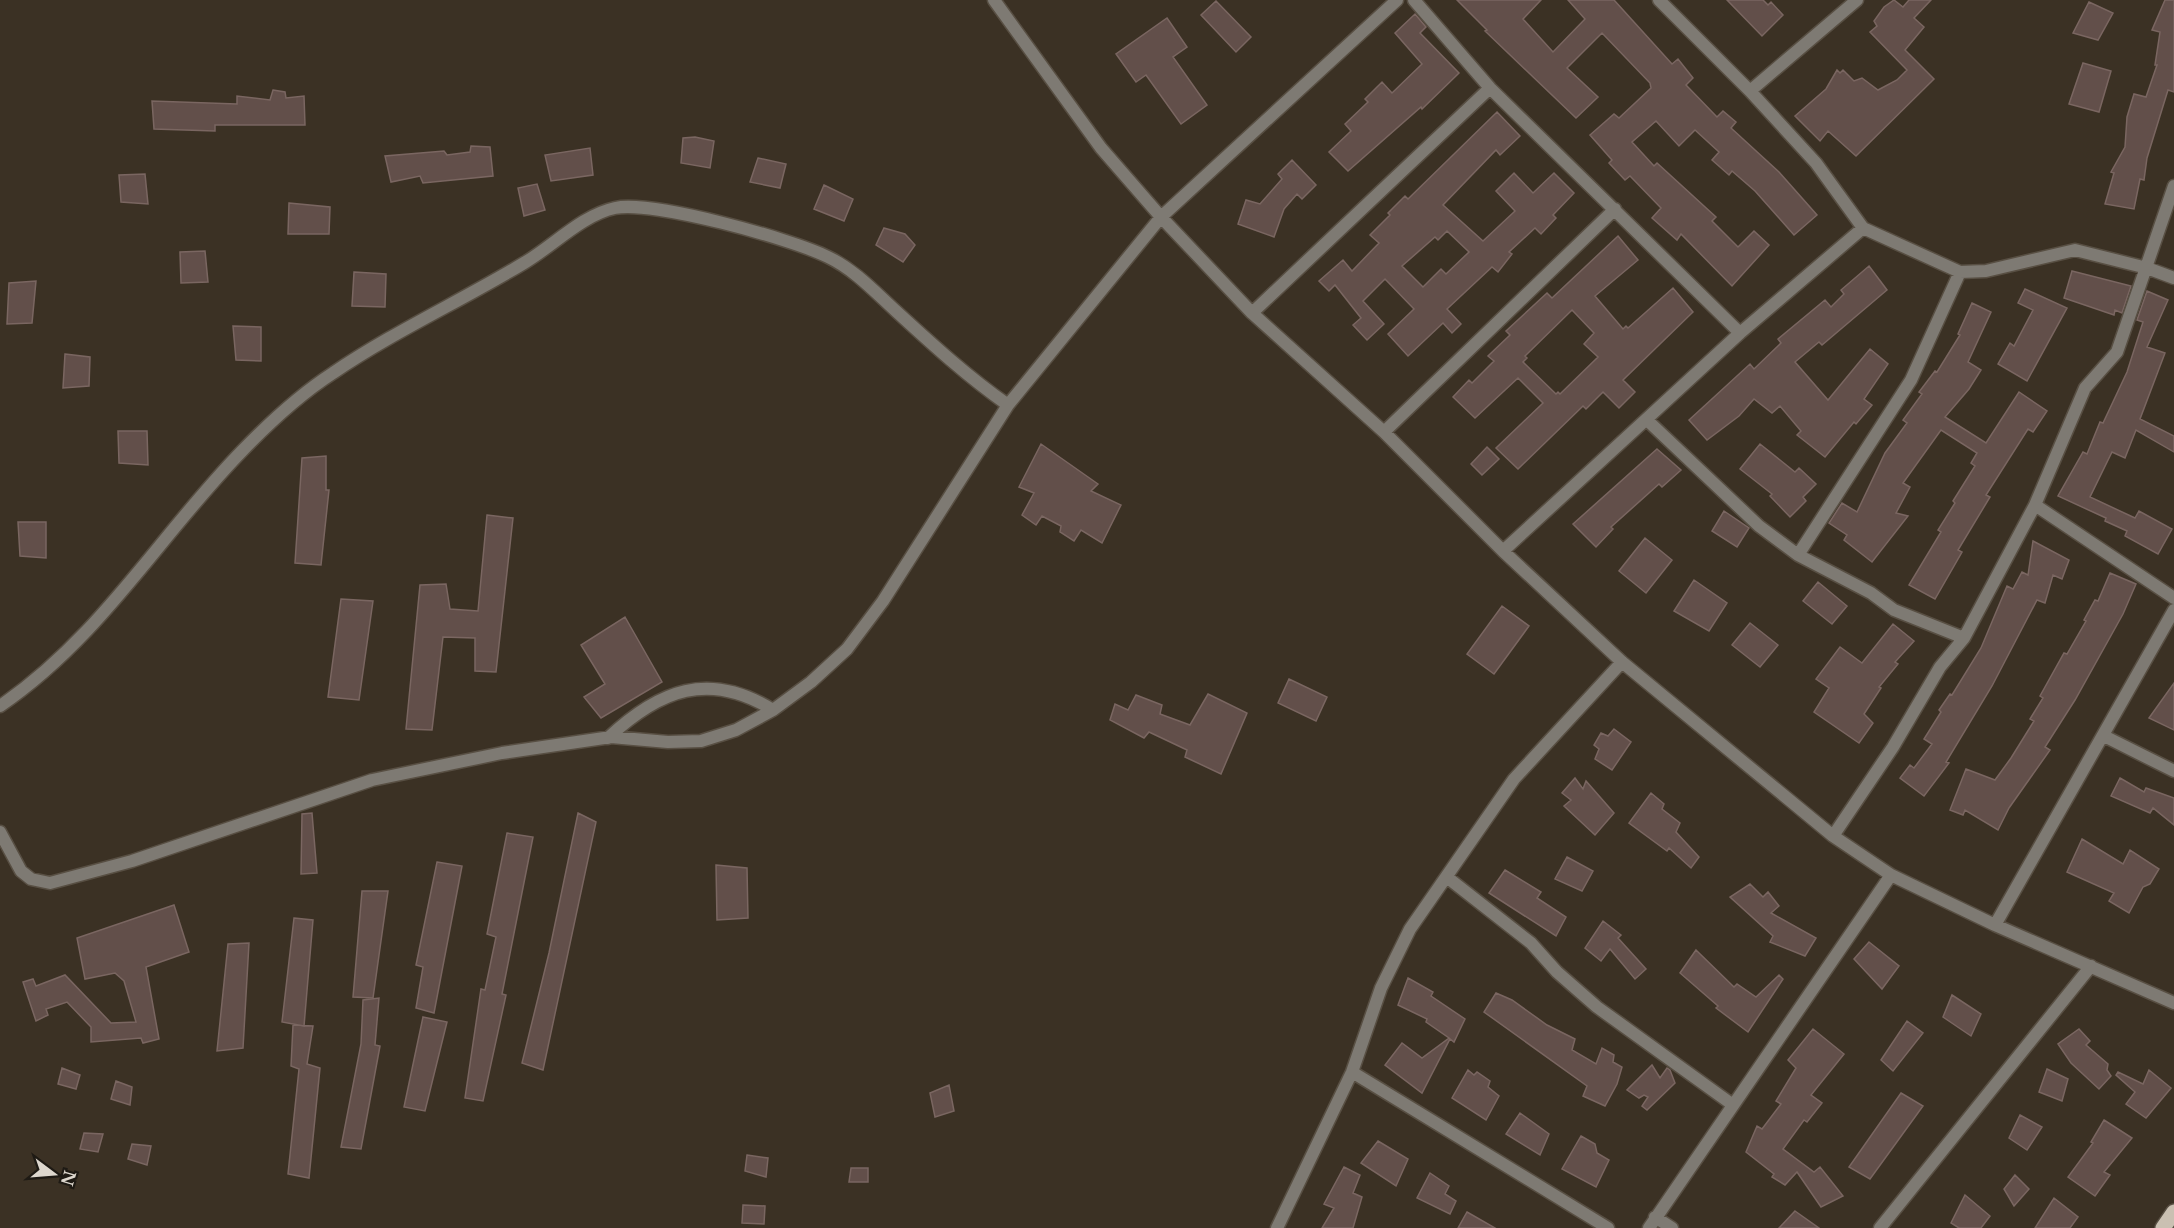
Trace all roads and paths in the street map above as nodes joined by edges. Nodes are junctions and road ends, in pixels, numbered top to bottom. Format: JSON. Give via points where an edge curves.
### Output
{"nodes":[{"id":1,"x":994,"y":0,"type":"edge"},
{"id":2,"x":1397,"y":0,"type":"edge"},
{"id":3,"x":1414,"y":0,"type":"edge"},
{"id":4,"x":1659,"y":0,"type":"edge"},
{"id":5,"x":1857,"y":0,"type":"edge"},
{"id":6,"x":1490,"y":88,"type":"junction"},
{"id":7,"x":1750,"y":91,"type":"junction"},
{"id":8,"x":2174,"y":186,"type":"edge"},
{"id":9,"x":1615,"y":209,"type":"junction"},
{"id":10,"x":1161,"y":217,"type":"junction"},
{"id":11,"x":1863,"y":228,"type":"junction"},
{"id":12,"x":2147,"y":268,"type":"junction"},
{"id":13,"x":1960,"y":272,"type":"junction"},
{"id":14,"x":2174,"y":278,"type":"edge"},
{"id":15,"x":1252,"y":313,"type":"junction"},
{"id":16,"x":1740,"y":333,"type":"junction"},
{"id":17,"x":1008,"y":405,"type":"junction"},
{"id":18,"x":1647,"y":420,"type":"junction"},
{"id":19,"x":1384,"y":432,"type":"junction"},
{"id":20,"x":2035,"y":505,"type":"junction"},
{"id":21,"x":1503,"y":551,"type":"junction"},
{"id":22,"x":1798,"y":555,"type":"junction"},
{"id":23,"x":2174,"y":598,"type":"edge"},
{"id":24,"x":2174,"y":610,"type":"edge"},
{"id":25,"x":1964,"y":638,"type":"junction"},
{"id":26,"x":1622,"y":662,"type":"junction"},
{"id":27,"x":0,"y":706,"type":"edge"},
{"id":28,"x":773,"y":710,"type":"junction"},
{"id":29,"x":2104,"y":736,"type":"junction"},
{"id":30,"x":608,"y":738,"type":"junction"},
{"id":31,"x":2174,"y":771,"type":"edge"},
{"id":32,"x":0,"y":832,"type":"edge"},
{"id":33,"x":1833,"y":836,"type":"junction"},
{"id":34,"x":1891,"y":875,"type":"junction"},
{"id":35,"x":1448,"y":878,"type":"junction"},
{"id":36,"x":1995,"y":925,"type":"junction"},
{"id":37,"x":2091,"y":966,"type":"junction"},
{"id":38,"x":2174,"y":1003,"type":"edge"},
{"id":39,"x":1352,"y":1072,"type":"junction"},
{"id":40,"x":1733,"y":1105,"type":"junction"},
{"id":41,"x":2174,"y":1212,"type":"edge"},
{"id":42,"x":1652,"y":1223,"type":"edge"},
{"id":43,"x":1277,"y":1228,"type":"edge"},
{"id":44,"x":1608,"y":1228,"type":"edge"},
{"id":45,"x":1672,"y":1228,"type":"edge"},
{"id":46,"x":1880,"y":1228,"type":"edge"},
{"id":47,"x":2163,"y":1228,"type":"edge"}],
"edges":[{"from":1,"to":10,"type":"street","via":[[1101,148]]},
{"from":2,"to":10,"type":"street"},
{"from":3,"to":6,"type":"street"},
{"from":4,"to":7,"type":"street"},
{"from":5,"to":7,"type":"street"},
{"from":6,"to":9,"type":"street"},
{"from":6,"to":15,"type":"street"},
{"from":7,"to":11,"type":"street","via":[[1816,163]]},
{"from":8,"to":12,"type":"street"},
{"from":9,"to":16,"type":"street"},
{"from":9,"to":19,"type":"street"},
{"from":10,"to":15,"type":"street"},
{"from":10,"to":17,"type":"street"},
{"from":11,"to":13,"type":"street"},
{"from":11,"to":16,"type":"street"},
{"from":12,"to":13,"type":"street","via":[[2075,250],[1986,271]]},
{"from":12,"to":14,"type":"street"},
{"from":12,"to":20,"type":"street","via":[[2117,352],[2085,387]]},
{"from":13,"to":22,"type":"street","via":[[1911,380]]},
{"from":15,"to":19,"type":"street"},
{"from":16,"to":18,"type":"street"},
{"from":17,"to":27,"type":"street","via":[[972,380],[861,278],[828,257],[769,236],[677,214],[629,206],[612,208],[527,262],[333,373],[282,412],[240,454],[116,602],[57,661]]},
{"from":17,"to":28,"type":"street","via":[[883,601],[847,649]]},
{"from":18,"to":21,"type":"street"},
{"from":18,"to":22,"type":"street","via":[[1759,526]]},
{"from":19,"to":21,"type":"street"},
{"from":20,"to":23,"type":"street"},
{"from":20,"to":25,"type":"street"},
{"from":21,"to":26,"type":"street"},
{"from":22,"to":25,"type":"street","via":[[1871,593],[1894,610]]},
{"from":24,"to":29,"type":"street"},
{"from":25,"to":33,"type":"street","via":[[1940,667],[1893,747]]},
{"from":26,"to":33,"type":"street"},
{"from":26,"to":35,"type":"street","via":[[1514,779]]},
{"from":28,"to":30,"type":"street","via":[[736,730],[701,741]]},
{"from":28,"to":30,"type":"street","via":[[742,694],[717,688],[686,689],[657,700]]},
{"from":29,"to":31,"type":"street"},
{"from":29,"to":36,"type":"street"},
{"from":30,"to":32,"type":"street","via":[[502,753],[372,780],[132,861],[50,883],[21,872]]},
{"from":33,"to":34,"type":"street"},
{"from":34,"to":36,"type":"street"},
{"from":34,"to":40,"type":"street"},
{"from":35,"to":39,"type":"street","via":[[1410,929],[1381,988]]},
{"from":35,"to":40,"type":"street","via":[[1531,943],[1597,1007]]},
{"from":36,"to":37,"type":"street"},
{"from":37,"to":38,"type":"street"},
{"from":37,"to":46,"type":"street"},
{"from":39,"to":43,"type":"street"},
{"from":39,"to":44,"type":"street"},
{"from":40,"to":42,"type":"street"},
{"from":41,"to":47,"type":"main road"},
{"from":42,"to":45,"type":"street"}]}
